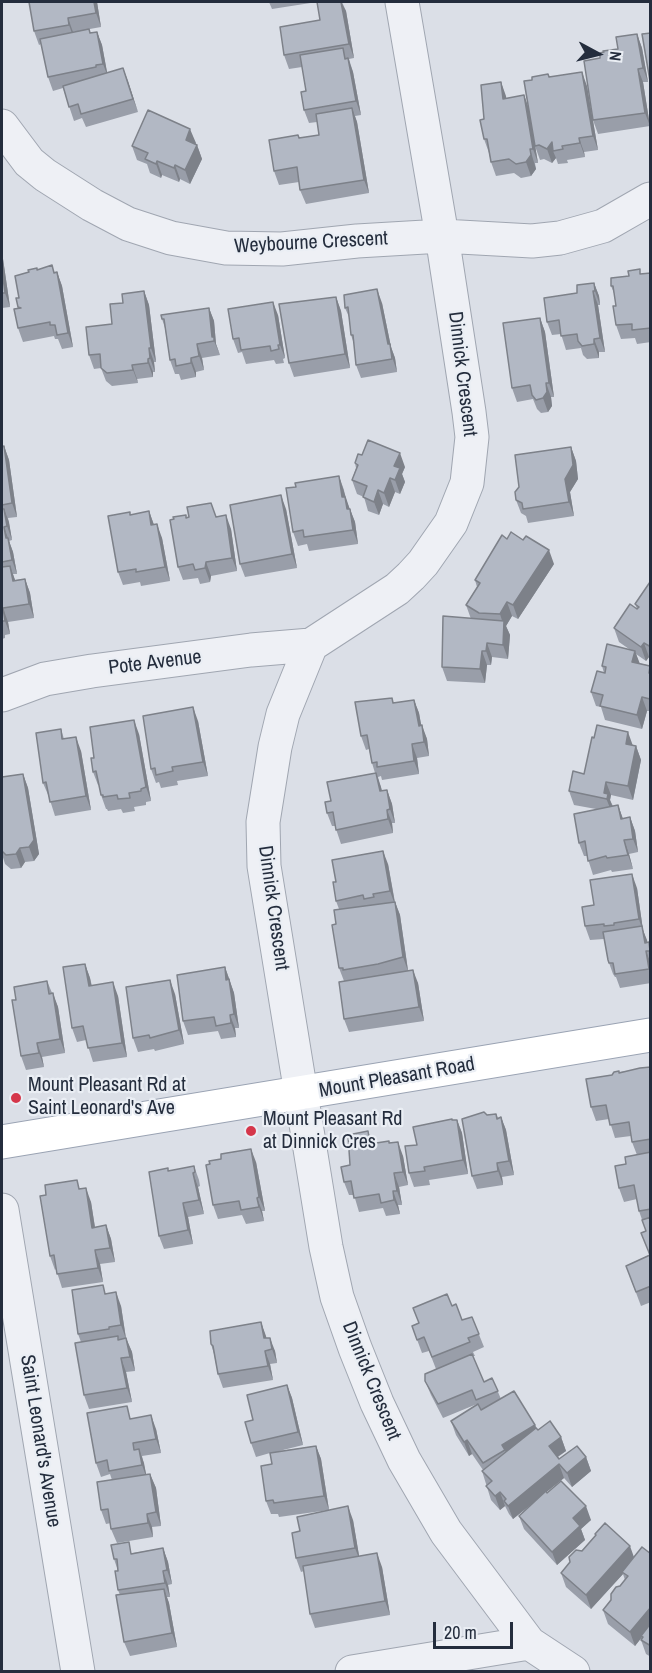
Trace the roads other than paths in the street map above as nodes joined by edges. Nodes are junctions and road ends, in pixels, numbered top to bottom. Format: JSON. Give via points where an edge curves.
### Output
{"nodes":[{"id":1,"x":402,"y":2,"type":"edge"},
{"id":2,"x":2,"y":126,"type":"edge"},
{"id":3,"x":15,"y":163,"type":"edge"},
{"id":4,"x":651,"y":199,"type":"edge"},
{"id":5,"x":442,"y":236,"type":"junction"},
{"id":6,"x":311,"y":645,"type":"junction"},
{"id":7,"x":2,"y":695,"type":"edge"},
{"id":8,"x":651,"y":1035,"type":"edge"},
{"id":9,"x":301,"y":1094,"type":"junction"},
{"id":10,"x":2,"y":1142,"type":"edge"},
{"id":11,"x":2,"y":1210,"type":"edge"},
{"id":12,"x":531,"y":1657,"type":"edge"},
{"id":13,"x":78,"y":1671,"type":"edge"},
{"id":14,"x":352,"y":1671,"type":"edge"},
{"id":15,"x":573,"y":1671,"type":"edge"}],
"edges":[{"from":1,"to":5,"type":"street","name":"Dinnick Crescent"},
{"from":2,"to":3,"type":"street","name":"Weybourne Crescent"},
{"from":3,"to":5,"type":"street","name":"Weybourne Crescent","via":[[119,219],[198,244],[254,250]]},
{"from":4,"to":5,"type":"street","name":"Weybourne Crescent","via":[[603,226],[560,238],[532,242]]},
{"from":5,"to":6,"type":"street","name":"Dinnick Crescent","via":[[472,437],[467,483],[451,523],[411,576]]},
{"from":6,"to":7,"type":"street","name":"Pote Avenue","via":[[92,671],[45,680]]},
{"from":6,"to":9,"type":"street","name":"Dinnick Crescent","via":[[283,714],[263,822],[264,866]]},
{"from":8,"to":9,"type":"main road","name":"Mount Pleasant Road"},
{"from":9,"to":10,"type":"main road","name":"Mount Pleasant Road"},
{"from":9,"to":12,"type":"street","name":"Dinnick Crescent","via":[[337,1297],[377,1403],[404,1460],[446,1532]]},
{"from":11,"to":13,"type":"street","name":"Saint Leonard's Avenue"},
{"from":12,"to":14,"type":"street"},
{"from":12,"to":15,"type":"street","name":"Dinnick Crescent"}]}
